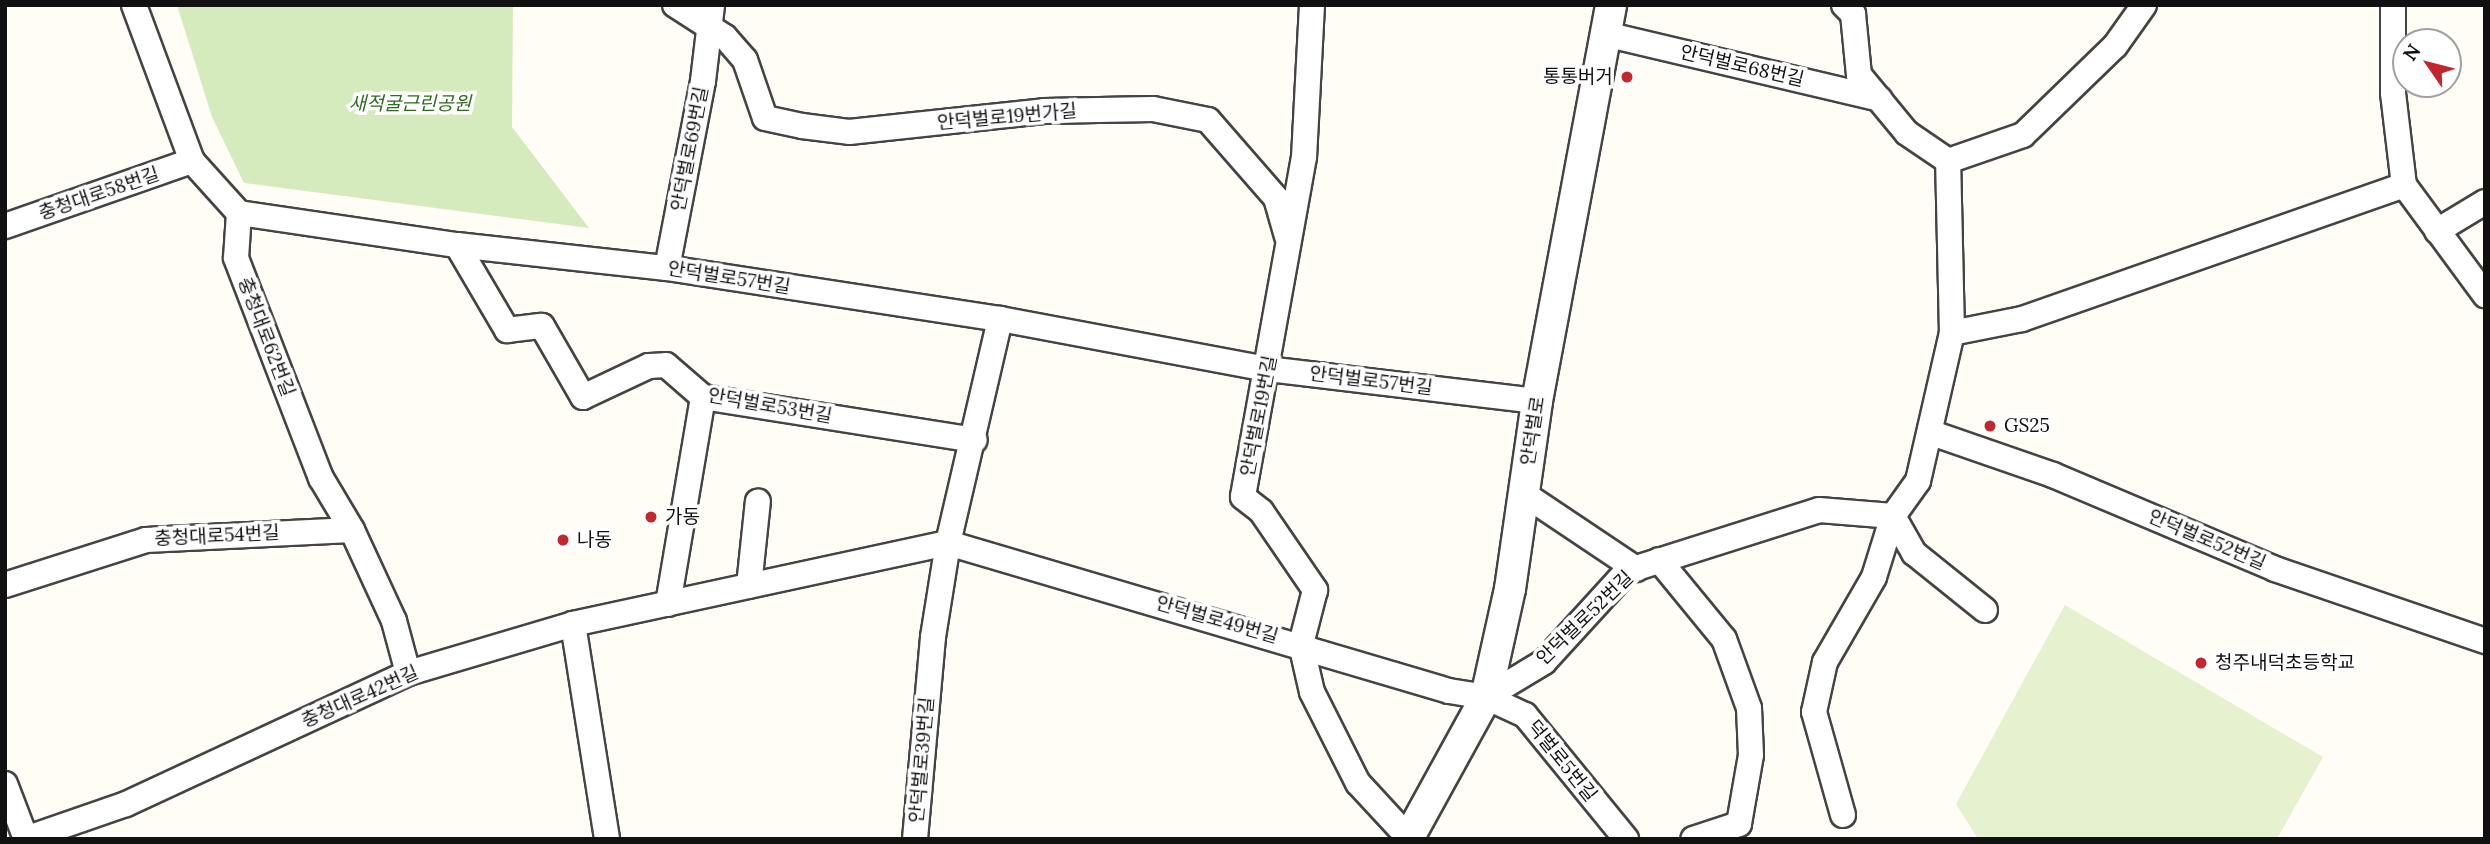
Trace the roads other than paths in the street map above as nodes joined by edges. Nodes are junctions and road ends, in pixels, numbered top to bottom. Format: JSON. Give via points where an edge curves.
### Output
{"nodes":[{"id":1,"x":134,"y":5,"type":"edge"},
{"id":2,"x":675,"y":5,"type":"edge"},
{"id":3,"x":1312,"y":5,"type":"edge"},
{"id":4,"x":1844,"y":5,"type":"edge"},
{"id":5,"x":2144,"y":5,"type":"edge"},
{"id":6,"x":2393,"y":5,"type":"edge"},
{"id":7,"x":710,"y":17,"type":"edge"},
{"id":8,"x":1608,"y":20,"type":"edge"},
{"id":9,"x":1879,"y":99,"type":"junction"},
{"id":10,"x":192,"y":161,"type":"junction"},
{"id":11,"x":1948,"y":161,"type":"junction"},
{"id":12,"x":2404,"y":186,"type":"junction"},
{"id":13,"x":2485,"y":202,"type":"edge"},
{"id":14,"x":239,"y":213,"type":"junction"},
{"id":15,"x":5,"y":226,"type":"edge"},
{"id":16,"x":2437,"y":231,"type":"junction"},
{"id":17,"x":1289,"y":245,"type":"junction"},
{"id":18,"x":457,"y":246,"type":"junction"},
{"id":19,"x":667,"y":268,"type":"junction"},
{"id":20,"x":2485,"y":295,"type":"edge"},
{"id":21,"x":1000,"y":319,"type":"junction"},
{"id":22,"x":1952,"y":333,"type":"junction"},
{"id":23,"x":1268,"y":369,"type":"junction"},
{"id":24,"x":703,"y":397,"type":"junction"},
{"id":25,"x":1537,"y":401,"type":"junction"},
{"id":26,"x":1932,"y":433,"type":"junction"},
{"id":27,"x":975,"y":440,"type":"junction"},
{"id":28,"x":1524,"y":494,"type":"junction"},
{"id":29,"x":758,"y":501,"type":"dead end"},
{"id":30,"x":1893,"y":516,"type":"junction"},
{"id":31,"x":352,"y":530,"type":"junction"},
{"id":32,"x":947,"y":543,"type":"junction"},
{"id":33,"x":1660,"y":560,"type":"junction"},
{"id":34,"x":1636,"y":569,"type":"junction"},
{"id":35,"x":5,"y":585,"type":"edge"},
{"id":36,"x":749,"y":586,"type":"junction"},
{"id":37,"x":668,"y":604,"type":"junction"},
{"id":38,"x":1985,"y":610,"type":"dead end"},
{"id":39,"x":573,"y":624,"type":"junction"},
{"id":40,"x":2485,"y":641,"type":"edge"},
{"id":41,"x":1301,"y":644,"type":"junction"},
{"id":42,"x":408,"y":673,"type":"junction"},
{"id":43,"x":1486,"y":697,"type":"junction"},
{"id":44,"x":5,"y":784,"type":"edge"},
{"id":45,"x":1843,"y":815,"type":"dead end"},
{"id":46,"x":1408,"y":838,"type":"edge"},
{"id":47,"x":25,"y":839,"type":"edge"},
{"id":48,"x":607,"y":839,"type":"edge"},
{"id":49,"x":915,"y":839,"type":"edge"},
{"id":50,"x":1626,"y":839,"type":"edge"},
{"id":51,"x":1693,"y":839,"type":"edge"}],
"edges":[{"from":1,"to":10,"type":"street"},
{"from":2,"to":7,"type":"street"},
{"from":3,"to":17,"type":"street","name":"안덕벌로19번길","via":[[1304,157]]},
{"from":4,"to":9,"type":"street","via":[[1853,14],[1859,75]]},
{"from":5,"to":11,"type":"street","via":[[2115,46],[2023,135]]},
{"from":6,"to":12,"type":"street","via":[[2393,93]]},
{"from":7,"to":17,"type":"street","name":"안덕벌로19번가길","via":[[745,60],[765,118],[802,126],[849,132],[1044,111],[1140,109],[1208,120],[1276,198]]},
{"from":7,"to":19,"type":"street","name":"안덕벌로69번길","via":[[703,80]]},
{"from":8,"to":9,"type":"street","name":"안덕벌로68번길"},
{"from":8,"to":25,"type":"street","name":"안덕벌로"},
{"from":9,"to":11,"type":"street","via":[[1907,133]]},
{"from":10,"to":14,"type":"street"},
{"from":10,"to":15,"type":"street","name":"충청대로58번길"},
{"from":11,"to":22,"type":"street"},
{"from":12,"to":16,"type":"street"},
{"from":12,"to":22,"type":"street","via":[[2022,319]]},
{"from":13,"to":16,"type":"street"},
{"from":14,"to":18,"type":"street","name":"안덕벌로57번길"},
{"from":14,"to":31,"type":"street","name":"충청대로62번길","via":[[236,258],[321,478]]},
{"from":16,"to":20,"type":"street"},
{"from":17,"to":23,"type":"street","name":"안덕벌로19번길"},
{"from":18,"to":19,"type":"street","name":"안덕벌로57번길"},
{"from":18,"to":24,"type":"street","name":"안덕벌로53번길","via":[[507,330],[542,326],[583,397],[649,366],[666,365]]},
{"from":19,"to":21,"type":"street","name":"안덕벌로57번길"},
{"from":21,"to":23,"type":"street","name":"안덕벌로57번길"},
{"from":21,"to":27,"type":"street"},
{"from":22,"to":26,"type":"street"},
{"from":23,"to":25,"type":"street","name":"안덕벌로57번길"},
{"from":23,"to":41,"type":"street","name":"안덕벌로19번길","via":[[1243,497],[1261,511],[1315,590]]},
{"from":24,"to":27,"type":"street","name":"안덕벌로53번길"},
{"from":24,"to":37,"type":"street"},
{"from":25,"to":28,"type":"street","name":"안덕벌로"},
{"from":26,"to":30,"type":"street","via":[[1918,481]]},
{"from":26,"to":40,"type":"street","name":"안덕벌로52번길","via":[[2053,475],[2275,569]]},
{"from":27,"to":32,"type":"street"},
{"from":28,"to":34,"type":"street"},
{"from":28,"to":43,"type":"street","name":"안덕벌로","via":[[1510,589]]},
{"from":29,"to":36,"type":"street"},
{"from":30,"to":33,"type":"street","name":"안덕벌로52번길","via":[[1819,510]]},
{"from":30,"to":38,"type":"street","via":[[1914,553]]},
{"from":30,"to":45,"type":"street","via":[[1874,577],[1825,662],[1814,712]]},
{"from":31,"to":35,"type":"street","name":"충청대로54번길","via":[[146,540]]},
{"from":31,"to":42,"type":"street","name":"충청대로62번길","via":[[394,621]]},
{"from":32,"to":36,"type":"street","name":"충청대로42번길"},
{"from":32,"to":41,"type":"street","name":"안덕벌로49번길"},
{"from":32,"to":49,"type":"street","name":"안덕벌로39번길"},
{"from":33,"to":34,"type":"street","name":"안덕벌로52번길"},
{"from":33,"to":51,"type":"street","via":[[1724,639],[1749,708],[1751,755],[1739,824]]},
{"from":34,"to":43,"type":"street","name":"안덕벌로52번길","via":[[1627,572],[1544,662]]},
{"from":36,"to":37,"type":"street","name":"충청대로42번길"},
{"from":37,"to":39,"type":"street","name":"충청대로42번길"},
{"from":39,"to":42,"type":"street","name":"충청대로42번길"},
{"from":39,"to":48,"type":"street"},
{"from":41,"to":43,"type":"street","name":"안덕벌로49번길","via":[[1450,691]]},
{"from":41,"to":46,"type":"street","name":"안덕벌로19번길","via":[[1312,692],[1364,789]]},
{"from":42,"to":47,"type":"street","name":"충청대로42번길","via":[[126,804]]},
{"from":43,"to":46,"type":"street","name":"안덕벌로"},
{"from":43,"to":50,"type":"street","name":"덕벌로5번길","via":[[1525,715]]},
{"from":44,"to":47,"type":"street","name":"충청대로42번길"}]}
